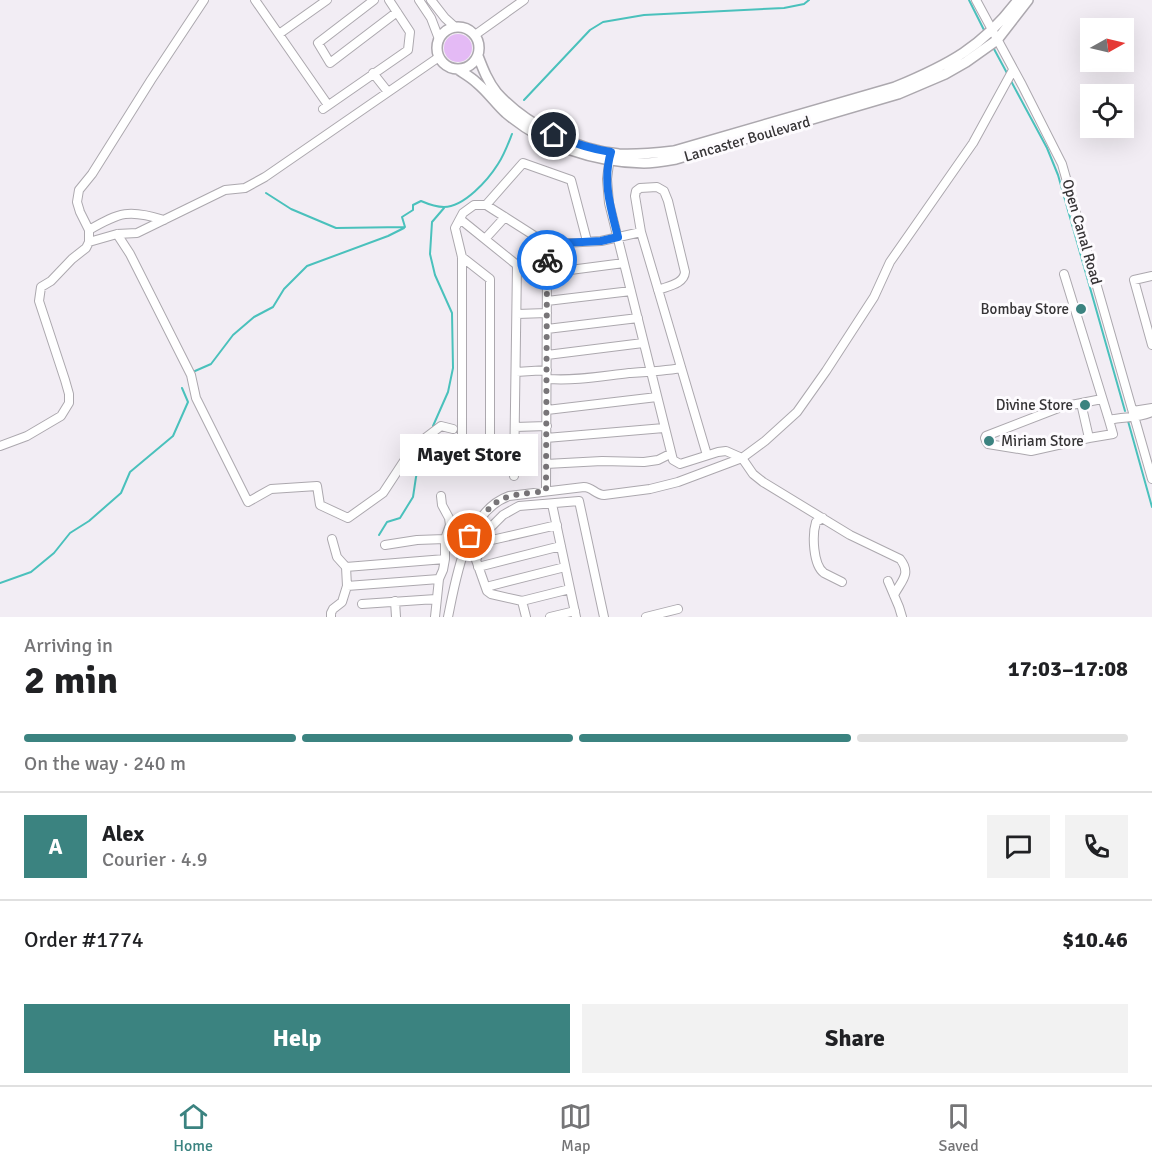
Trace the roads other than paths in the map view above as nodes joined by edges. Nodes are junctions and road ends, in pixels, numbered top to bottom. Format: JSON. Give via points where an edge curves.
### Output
{"nodes":[{"id":1,"x":204,"y":0,"type":"edge"},
{"id":2,"x":255,"y":0,"type":"edge"},
{"id":3,"x":327,"y":0,"type":"edge"},
{"id":4,"x":374,"y":0,"type":"edge"},
{"id":5,"x":389,"y":0,"type":"edge"},
{"id":6,"x":419,"y":0,"type":"edge"},
{"id":7,"x":431,"y":0,"type":"edge"},
{"id":8,"x":524,"y":0,"type":"edge"},
{"id":9,"x":976,"y":0,"type":"edge"},
{"id":10,"x":1018,"y":0,"type":"edge"},
{"id":11,"x":1028,"y":0,"type":"edge"},
{"id":12,"x":397,"y":12,"type":"junction"},
{"id":13,"x":455,"y":27,"type":"junction"},
{"id":14,"x":992,"y":31,"type":"junction"},
{"id":15,"x":279,"y":34,"type":"junction"},
{"id":16,"x":475,"y":35,"type":"junction"},
{"id":17,"x":439,"y":39,"type":"junction"},
{"id":18,"x":997,"y":40,"type":"junction"},
{"id":19,"x":478,"y":56,"type":"junction"},
{"id":20,"x":439,"y":57,"type":"junction"},
{"id":21,"x":459,"y":70,"type":"junction"},
{"id":22,"x":1013,"y":70,"type":"junction"},
{"id":23,"x":373,"y":73,"type":"junction"},
{"id":24,"x":388,"y":92,"type":"junction"},
{"id":25,"x":610,"y":156,"type":"junction"},
{"id":26,"x":486,"y":205,"type":"junction"},
{"id":27,"x":505,"y":217,"type":"junction"},
{"id":28,"x":460,"y":219,"type":"junction"},
{"id":29,"x":164,"y":220,"type":"junction"},
{"id":30,"x":89,"y":231,"type":"junction"},
{"id":31,"x":641,"y":232,"type":"junction"},
{"id":32,"x":117,"y":234,"type":"junction"},
{"id":33,"x":618,"y":237,"type":"junction"},
{"id":34,"x":485,"y":239,"type":"junction"},
{"id":35,"x":587,"y":241,"type":"junction"},
{"id":36,"x":89,"y":242,"type":"junction"},
{"id":37,"x":545,"y":244,"type":"junction"},
{"id":38,"x":462,"y":257,"type":"junction"},
{"id":39,"x":624,"y":263,"type":"junction"},
{"id":40,"x":518,"y":265,"type":"junction"},
{"id":41,"x":547,"y":273,"type":"junction"},
{"id":42,"x":1064,"y":274,"type":"dead end"},
{"id":43,"x":1152,"y":276,"type":"edge"},
{"id":44,"x":658,"y":290,"type":"junction"},
{"id":45,"x":631,"y":291,"type":"junction"},
{"id":46,"x":547,"y":301,"type":"junction"},
{"id":47,"x":547,"y":313,"type":"junction"},
{"id":48,"x":517,"y":314,"type":"junction"},
{"id":49,"x":638,"y":318,"type":"junction"},
{"id":50,"x":547,"y":329,"type":"junction"},
{"id":51,"x":644,"y":343,"type":"junction"},
{"id":52,"x":1152,"y":345,"type":"edge"},
{"id":53,"x":547,"y":355,"type":"junction"},
{"id":54,"x":681,"y":368,"type":"junction"},
{"id":55,"x":650,"y":371,"type":"junction"},
{"id":56,"x":516,"y":372,"type":"junction"},
{"id":57,"x":548,"y":374,"type":"junction"},
{"id":58,"x":657,"y":397,"type":"junction"},
{"id":59,"x":1102,"y":399,"type":"junction"},
{"id":60,"x":1081,"y":403,"type":"junction"},
{"id":61,"x":547,"y":410,"type":"junction"},
{"id":62,"x":1152,"y":410,"type":"edge"},
{"id":63,"x":1134,"y":415,"type":"junction"},
{"id":64,"x":1109,"y":420,"type":"junction"},
{"id":65,"x":547,"y":426,"type":"junction"},
{"id":66,"x":515,"y":427,"type":"junction"},
{"id":67,"x":664,"y":428,"type":"junction"},
{"id":68,"x":453,"y":429,"type":"dead end"},
{"id":69,"x":546,"y":438,"type":"junction"},
{"id":70,"x":1089,"y":438,"type":"junction"},
{"id":71,"x":0,"y":446,"type":"edge"},
{"id":72,"x":670,"y":454,"type":"junction"},
{"id":73,"x":708,"y":455,"type":"junction"},
{"id":74,"x":490,"y":457,"type":"junction"},
{"id":75,"x":742,"y":458,"type":"junction"},
{"id":76,"x":546,"y":464,"type":"junction"},
{"id":77,"x":1152,"y":479,"type":"edge"},
{"id":78,"x":546,"y":491,"type":"junction"},
{"id":79,"x":441,"y":496,"type":"dead end"},
{"id":80,"x":552,"y":504,"type":"junction"},
{"id":81,"x":823,"y":518,"type":"junction"},
{"id":82,"x":557,"y":525,"type":"junction"},
{"id":83,"x":332,"y":539,"type":"dead end"},
{"id":84,"x":445,"y":539,"type":"junction"},
{"id":85,"x":483,"y":542,"type":"junction"},
{"id":86,"x":385,"y":544,"type":"dead end"},
{"id":87,"x":561,"y":546,"type":"junction"},
{"id":88,"x":445,"y":559,"type":"junction"},
{"id":89,"x":346,"y":567,"type":"junction"},
{"id":90,"x":478,"y":567,"type":"junction"},
{"id":91,"x":565,"y":567,"type":"junction"},
{"id":92,"x":439,"y":579,"type":"junction"},
{"id":93,"x":888,"y":581,"type":"dead end"},
{"id":94,"x":842,"y":582,"type":"dead end"},
{"id":95,"x":347,"y":585,"type":"junction"},
{"id":96,"x":486,"y":587,"type":"junction"},
{"id":97,"x":570,"y":589,"type":"junction"},
{"id":98,"x":894,"y":595,"type":"junction"},
{"id":99,"x":436,"y":599,"type":"junction"},
{"id":100,"x":522,"y":601,"type":"junction"},
{"id":101,"x":395,"y":602,"type":"junction"},
{"id":102,"x":362,"y":604,"type":"dead end"},
{"id":103,"x":678,"y":609,"type":"dead end"},
{"id":104,"x":575,"y":614,"type":"edge"},
{"id":105,"x":332,"y":617,"type":"edge"},
{"id":106,"x":396,"y":617,"type":"edge"},
{"id":107,"x":435,"y":617,"type":"edge"},
{"id":108,"x":448,"y":617,"type":"edge"},
{"id":109,"x":526,"y":617,"type":"edge"},
{"id":110,"x":550,"y":617,"type":"edge"},
{"id":111,"x":604,"y":617,"type":"edge"},
{"id":112,"x":646,"y":617,"type":"edge"},
{"id":113,"x":902,"y":617,"type":"edge"}],
"edges":[{"from":1,"to":30,"type":"street","via":[[79,190],[77,202]]},
{"from":2,"to":15,"type":"street"},
{"from":3,"to":15,"type":"street"},
{"from":4,"to":12,"type":"street","via":[[318,43],[330,63]]},
{"from":5,"to":12,"type":"street"},
{"from":6,"to":17,"type":"street"},
{"from":7,"to":13,"type":"street"},
{"from":8,"to":16,"type":"street"},
{"from":9,"to":14,"type":"street","name":"Open Canal Road"},
{"from":10,"to":14,"type":"main road","name":"Lancaster Boulevard"},
{"from":11,"to":18,"type":"main road","name":"Lancaster Boulevard"},
{"from":12,"to":23,"type":"street","via":[[410,32],[408,50]]},
{"from":13,"to":16,"type":"main road"},
{"from":13,"to":17,"type":"main road"},
{"from":14,"to":18,"type":"street","name":"Open Canal Road"},
{"from":14,"to":25,"type":"main road","name":"Lancaster Boulevard","via":[[962,55],[895,87],[674,151]]},
{"from":15,"to":23,"type":"street","via":[[325,107]]},
{"from":16,"to":19,"type":"main road"},
{"from":17,"to":20,"type":"main road"},
{"from":18,"to":22,"type":"street","name":"Open Canal Road"},
{"from":18,"to":25,"type":"main road","name":"Lancaster Boulevard","via":[[945,74],[898,94],[676,159],[646,163]]},
{"from":19,"to":21,"type":"main road","via":[[470,66]]},
{"from":19,"to":25,"type":"main road","name":"Lancaster Boulevard","via":[[495,92],[512,108],[543,129]]},
{"from":20,"to":21,"type":"main road","via":[[447,66]]},
{"from":20,"to":24,"type":"street"},
{"from":21,"to":25,"type":"main road","name":"Lancaster Boulevard","via":[[538,136],[589,156]]},
{"from":22,"to":63,"type":"street","name":"Open Canal Road","via":[[1062,164]]},
{"from":22,"to":75,"type":"street","via":[[973,143],[890,262],[874,297],[826,371],[797,412]]},
{"from":23,"to":24,"type":"street"},
{"from":24,"to":29,"type":"street","via":[[265,177],[245,188],[225,190]]},
{"from":25,"to":33,"type":"street","via":[[609,203]]},
{"from":26,"to":27,"type":"street"},
{"from":26,"to":28,"type":"street","via":[[474,205]]},
{"from":26,"to":35,"type":"street","via":[[523,163],[571,180]]},
{"from":27,"to":34,"type":"street"},
{"from":27,"to":37,"type":"street"},
{"from":28,"to":34,"type":"street"},
{"from":28,"to":38,"type":"street","via":[[455,228]]},
{"from":29,"to":30,"type":"street","via":[[125,213]]},
{"from":29,"to":32,"type":"street","via":[[137,233]]},
{"from":30,"to":36,"type":"street"},
{"from":31,"to":33,"type":"street"},
{"from":31,"to":44,"type":"street"},
{"from":31,"to":44,"type":"street","via":[[636,191],[657,187],[664,191],[668,201],[685,272],[681,282]]},
{"from":32,"to":36,"type":"street"},
{"from":32,"to":68,"type":"street","via":[[191,375],[196,398],[248,502],[272,489],[317,486],[320,505],[348,518],[383,493],[420,442],[441,426]]},
{"from":33,"to":35,"type":"street"},
{"from":33,"to":39,"type":"street"},
{"from":34,"to":40,"type":"street"},
{"from":35,"to":37,"type":"street"},
{"from":36,"to":71,"type":"street","via":[[42,286],[39,301],[69,403],[62,416]]},
{"from":37,"to":40,"type":"street"},
{"from":37,"to":41,"type":"street"},
{"from":38,"to":74,"type":"street","via":[[490,279]]},
{"from":38,"to":74,"type":"street","via":[[462,437]]},
{"from":39,"to":41,"type":"street"},
{"from":39,"to":45,"type":"street"},
{"from":40,"to":48,"type":"street"},
{"from":41,"to":46,"type":"street"},
{"from":42,"to":59,"type":"street"},
{"from":43,"to":52,"type":"street","via":[[1134,280]]},
{"from":44,"to":54,"type":"street"},
{"from":45,"to":46,"type":"street"},
{"from":45,"to":49,"type":"street"},
{"from":46,"to":47,"type":"street"},
{"from":47,"to":48,"type":"street"},
{"from":47,"to":50,"type":"street"},
{"from":48,"to":56,"type":"street"},
{"from":49,"to":50,"type":"street"},
{"from":49,"to":51,"type":"street"},
{"from":50,"to":53,"type":"street"},
{"from":51,"to":53,"type":"street"},
{"from":51,"to":55,"type":"street"},
{"from":53,"to":57,"type":"street"},
{"from":54,"to":55,"type":"street"},
{"from":54,"to":73,"type":"street"},
{"from":55,"to":57,"type":"street","via":[[566,380]]},
{"from":55,"to":58,"type":"street"},
{"from":56,"to":57,"type":"street"},
{"from":56,"to":66,"type":"street"},
{"from":57,"to":61,"type":"street"},
{"from":58,"to":61,"type":"street"},
{"from":58,"to":67,"type":"street"},
{"from":59,"to":60,"type":"street"},
{"from":59,"to":64,"type":"street"},
{"from":60,"to":70,"type":"street"},
{"from":60,"to":70,"type":"street","via":[[1061,407],[985,438],[988,444],[1031,451]]},
{"from":61,"to":65,"type":"street"},
{"from":62,"to":63,"type":"street"},
{"from":63,"to":64,"type":"street"},
{"from":63,"to":77,"type":"street","name":"Open Canal Road"},
{"from":64,"to":70,"type":"street","via":[[1113,434]]},
{"from":65,"to":66,"type":"street"},
{"from":65,"to":69,"type":"street"},
{"from":66,"to":74,"type":"street","via":[[514,472]]},
{"from":67,"to":69,"type":"street"},
{"from":67,"to":72,"type":"street"},
{"from":69,"to":76,"type":"street"},
{"from":72,"to":73,"type":"street","via":[[680,464]]},
{"from":72,"to":76,"type":"street","via":[[644,462]]},
{"from":73,"to":75,"type":"street","via":[[726,451]]},
{"from":75,"to":78,"type":"street","via":[[650,489],[601,495],[584,487]]},
{"from":75,"to":81,"type":"street","via":[[763,482]]},
{"from":76,"to":78,"type":"street"},
{"from":78,"to":108,"type":"street","via":[[500,499],[484,513],[470,536]]},
{"from":79,"to":84,"type":"street","via":[[450,525]]},
{"from":80,"to":82,"type":"street"},
{"from":80,"to":85,"type":"street","via":[[519,506],[489,529]]},
{"from":80,"to":111,"type":"street","via":[[579,501]]},
{"from":81,"to":94,"type":"street","via":[[814,529],[817,563],[824,573]]},
{"from":81,"to":98,"type":"street","via":[[850,536],[900,559],[906,574]]},
{"from":82,"to":85,"type":"street"},
{"from":82,"to":87,"type":"street"},
{"from":83,"to":89,"type":"street","via":[[337,557]]},
{"from":84,"to":86,"type":"street"},
{"from":84,"to":88,"type":"street"},
{"from":85,"to":90,"type":"street","via":[[476,560]]},
{"from":87,"to":90,"type":"street"},
{"from":87,"to":91,"type":"street"},
{"from":88,"to":89,"type":"street"},
{"from":88,"to":92,"type":"street"},
{"from":89,"to":95,"type":"street"},
{"from":90,"to":96,"type":"street"},
{"from":91,"to":96,"type":"street"},
{"from":91,"to":97,"type":"street"},
{"from":92,"to":95,"type":"street"},
{"from":92,"to":99,"type":"street"},
{"from":93,"to":98,"type":"street"},
{"from":95,"to":105,"type":"street","via":[[342,602],[331,612]]},
{"from":96,"to":100,"type":"street","via":[[491,594]]},
{"from":97,"to":100,"type":"street"},
{"from":97,"to":104,"type":"street"},
{"from":98,"to":113,"type":"street"},
{"from":99,"to":101,"type":"street"},
{"from":99,"to":107,"type":"street"},
{"from":100,"to":109,"type":"street"},
{"from":101,"to":102,"type":"street"},
{"from":101,"to":106,"type":"street"},
{"from":103,"to":112,"type":"street"},
{"from":104,"to":110,"type":"street"}]}
